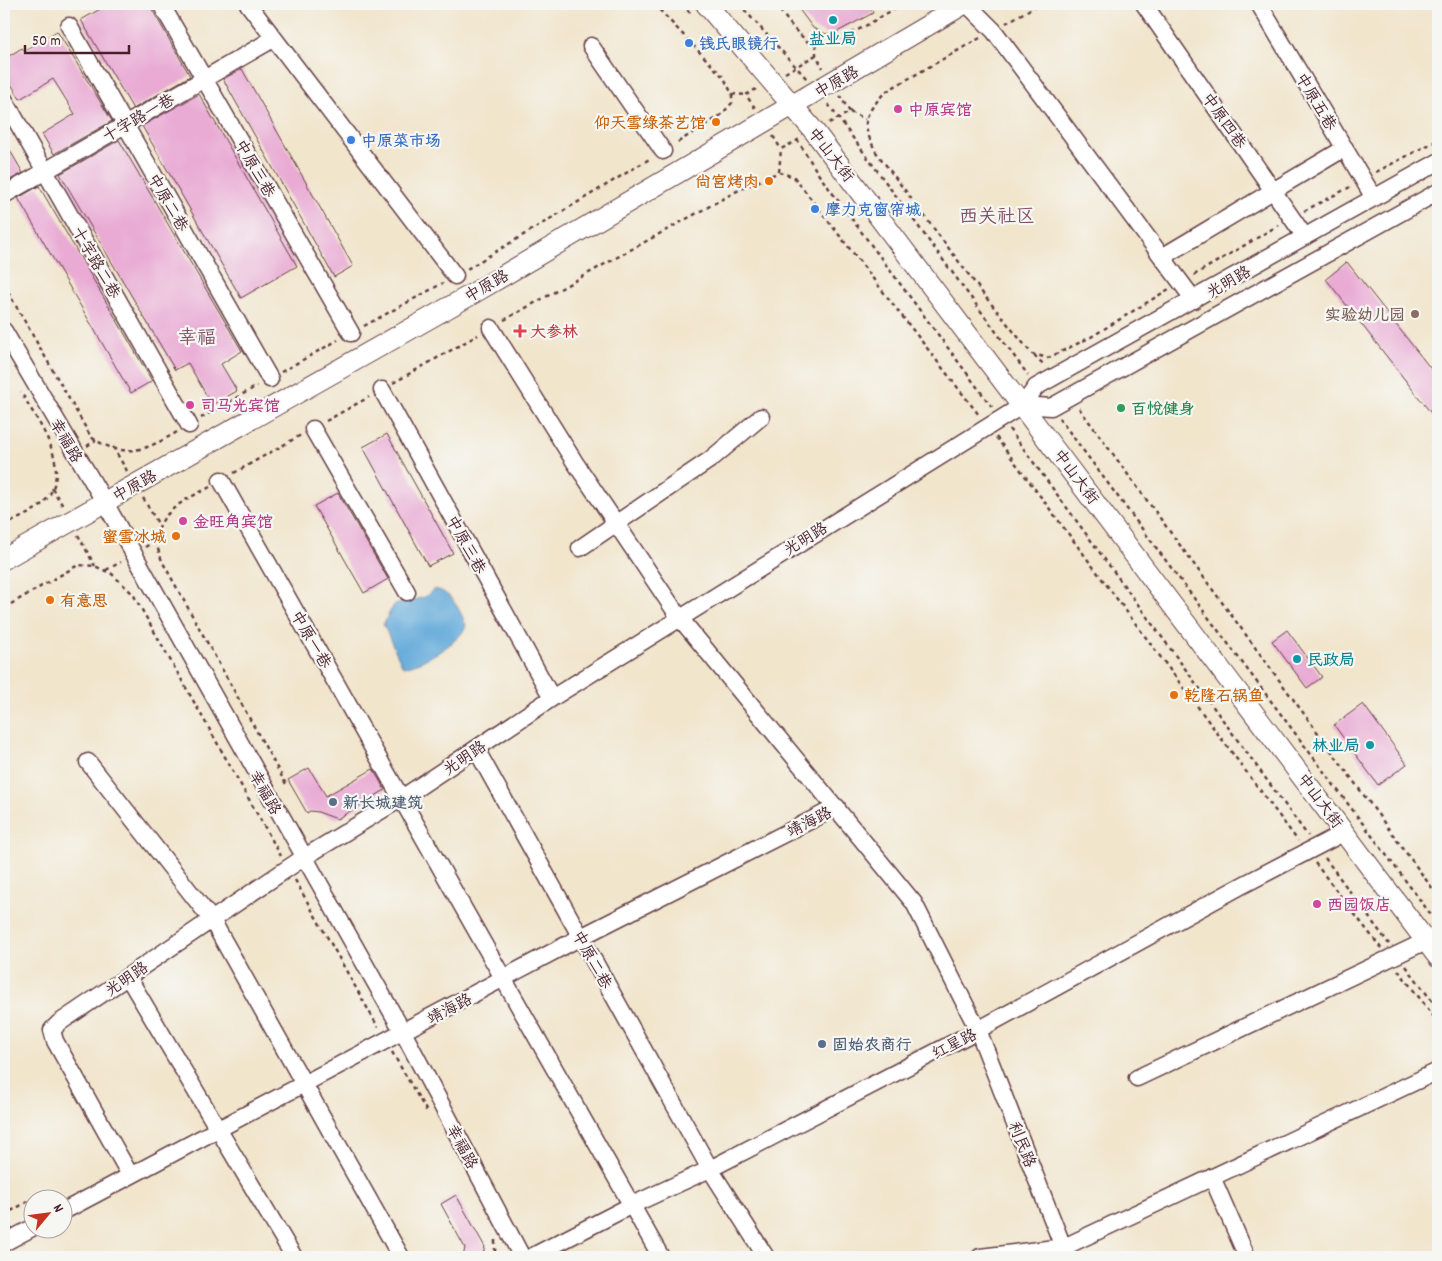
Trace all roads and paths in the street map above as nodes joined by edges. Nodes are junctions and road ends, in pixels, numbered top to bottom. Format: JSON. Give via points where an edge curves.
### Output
{"nodes":[{"id":1,"x":161,"y":4,"type":"edge"},
{"id":2,"x":248,"y":4,"type":"edge"},
{"id":3,"x":654,"y":4,"type":"edge"},
{"id":4,"x":682,"y":4,"type":"edge"},
{"id":5,"x":739,"y":4,"type":"edge"},
{"id":6,"x":775,"y":4,"type":"edge"},
{"id":7,"x":904,"y":4,"type":"edge"},
{"id":8,"x":966,"y":4,"type":"edge"},
{"id":9,"x":1040,"y":4,"type":"edge"},
{"id":10,"x":1144,"y":4,"type":"edge"},
{"id":11,"x":1259,"y":4,"type":"edge"},
{"id":12,"x":700,"y":11,"type":"edge"},
{"id":13,"x":69,"y":26,"type":"dead end"},
{"id":14,"x":994,"y":30,"type":"junction"},
{"id":15,"x":273,"y":39,"type":"junction"},
{"id":16,"x":816,"y":44,"type":"junction"},
{"id":17,"x":592,"y":46,"type":"dead end"},
{"id":18,"x":816,"y":55,"type":"dead end"},
{"id":19,"x":204,"y":79,"type":"junction"},
{"id":20,"x":751,"y":82,"type":"dead end"},
{"id":21,"x":818,"y":91,"type":"junction"},
{"id":22,"x":732,"y":94,"type":"junction"},
{"id":23,"x":746,"y":95,"type":"dead end"},
{"id":24,"x":4,"y":99,"type":"edge"},
{"id":25,"x":786,"y":110,"type":"junction"},
{"id":26,"x":850,"y":112,"type":"dead end"},
{"id":27,"x":865,"y":119,"type":"junction"},
{"id":28,"x":125,"y":125,"type":"junction"},
{"id":29,"x":1438,"y":140,"type":"edge"},
{"id":30,"x":1344,"y":148,"type":"junction"},
{"id":31,"x":781,"y":149,"type":"dead end"},
{"id":32,"x":663,"y":151,"type":"junction"},
{"id":33,"x":1438,"y":162,"type":"edge"},
{"id":34,"x":45,"y":171,"type":"junction"},
{"id":35,"x":779,"y":172,"type":"junction"},
{"id":36,"x":1363,"y":179,"type":"junction"},
{"id":37,"x":1273,"y":191,"type":"junction"},
{"id":38,"x":1438,"y":192,"type":"edge"},
{"id":39,"x":4,"y":195,"type":"edge"},
{"id":40,"x":1374,"y":198,"type":"junction"},
{"id":41,"x":1292,"y":218,"type":"junction"},
{"id":42,"x":1305,"y":237,"type":"junction"},
{"id":43,"x":1162,"y":257,"type":"junction"},
{"id":44,"x":455,"y":276,"type":"junction"},
{"id":45,"x":1181,"y":282,"type":"junction"},
{"id":46,"x":4,"y":285,"type":"edge"},
{"id":47,"x":1194,"y":300,"type":"junction"},
{"id":48,"x":491,"y":328,"type":"junction"},
{"id":49,"x":4,"y":331,"type":"edge"},
{"id":50,"x":351,"y":333,"type":"junction"},
{"id":51,"x":1032,"y":354,"type":"junction"},
{"id":52,"x":1055,"y":376,"type":"junction"},
{"id":53,"x":270,"y":379,"type":"junction"},
{"id":54,"x":1036,"y":386,"type":"junction"},
{"id":55,"x":18,"y":387,"type":"dead end"},
{"id":56,"x":382,"y":390,"type":"junction"},
{"id":57,"x":1071,"y":397,"type":"junction"},
{"id":58,"x":1023,"y":405,"type":"junction"},
{"id":59,"x":1052,"y":407,"type":"junction"},
{"id":60,"x":761,"y":417,"type":"dead end"},
{"id":61,"x":994,"y":421,"type":"junction"},
{"id":62,"x":190,"y":425,"type":"junction"},
{"id":63,"x":313,"y":429,"type":"junction"},
{"id":64,"x":221,"y":480,"type":"junction"},
{"id":65,"x":104,"y":501,"type":"junction"},
{"id":66,"x":616,"y":524,"type":"junction"},
{"id":67,"x":4,"y":526,"type":"edge"},
{"id":68,"x":580,"y":548,"type":"dead end"},
{"id":69,"x":4,"y":559,"type":"edge"},
{"id":70,"x":407,"y":592,"type":"dead end"},
{"id":71,"x":4,"y":608,"type":"edge"},
{"id":72,"x":679,"y":617,"type":"junction"},
{"id":73,"x":552,"y":698,"type":"junction"},
{"id":74,"x":476,"y":749,"type":"junction"},
{"id":75,"x":88,"y":762,"type":"dead end"},
{"id":76,"x":288,"y":786,"type":"dead end"},
{"id":77,"x":402,"y":798,"type":"junction"},
{"id":78,"x":837,"y":807,"type":"junction"},
{"id":79,"x":1345,"y":832,"type":"junction"},
{"id":80,"x":1311,"y":850,"type":"junction"},
{"id":81,"x":303,"y":858,"type":"junction"},
{"id":82,"x":288,"y":869,"type":"junction"},
{"id":83,"x":1438,"y":896,"type":"edge"},
{"id":84,"x":212,"y":920,"type":"junction"},
{"id":85,"x":1438,"y":924,"type":"edge"},
{"id":86,"x":580,"y":937,"type":"junction"},
{"id":87,"x":1426,"y":941,"type":"junction"},
{"id":88,"x":1393,"y":957,"type":"junction"},
{"id":89,"x":1438,"y":957,"type":"edge"},
{"id":90,"x":128,"y":977,"type":"junction"},
{"id":91,"x":502,"y":980,"type":"junction"},
{"id":92,"x":1438,"y":1008,"type":"edge"},
{"id":93,"x":1438,"y":1022,"type":"edge"},
{"id":94,"x":978,"y":1030,"type":"junction"},
{"id":95,"x":403,"y":1032,"type":"junction"},
{"id":96,"x":386,"y":1041,"type":"junction"},
{"id":97,"x":1438,"y":1071,"type":"edge"},
{"id":98,"x":1137,"y":1078,"type":"dead end"},
{"id":99,"x":304,"y":1084,"type":"junction"},
{"id":100,"x":429,"y":1116,"type":"dead end"},
{"id":101,"x":218,"y":1129,"type":"junction"},
{"id":102,"x":710,"y":1169,"type":"junction"},
{"id":103,"x":130,"y":1175,"type":"junction"},
{"id":104,"x":1212,"y":1177,"type":"junction"},
{"id":105,"x":22,"y":1205,"type":"edge"},
{"id":106,"x":630,"y":1206,"type":"junction"},
{"id":107,"x":72,"y":1207,"type":"edge"},
{"id":108,"x":4,"y":1215,"type":"edge"},
{"id":109,"x":22,"y":1233,"type":"edge"},
{"id":110,"x":495,"y":1239,"type":"dead end"},
{"id":111,"x":4,"y":1243,"type":"edge"},
{"id":112,"x":1066,"y":1252,"type":"edge"},
{"id":113,"x":294,"y":1257,"type":"edge"},
{"id":114,"x":401,"y":1257,"type":"edge"},
{"id":115,"x":495,"y":1257,"type":"edge"},
{"id":116,"x":522,"y":1257,"type":"edge"},
{"id":117,"x":531,"y":1257,"type":"edge"},
{"id":118,"x":660,"y":1257,"type":"edge"},
{"id":119,"x":766,"y":1257,"type":"edge"},
{"id":120,"x":980,"y":1257,"type":"edge"},
{"id":121,"x":1247,"y":1257,"type":"edge"}],
"edges":[{"from":1,"to":19,"type":"street","name":"中原三巷"},
{"from":2,"to":15,"type":"street"},
{"from":3,"to":22,"type":"path","via":[[724,78]]},
{"from":4,"to":12,"type":"path"},
{"from":5,"to":21,"type":"path"},
{"from":6,"to":16,"type":"path","via":[[794,29],[810,44]]},
{"from":7,"to":16,"type":"path","via":[[845,36]]},
{"from":8,"to":14,"type":"street"},
{"from":8,"to":21,"type":"main road","name":"中原路"},
{"from":9,"to":14,"type":"path"},
{"from":10,"to":37,"type":"street","name":"中原四巷"},
{"from":11,"to":30,"type":"street","name":"中原五巷"},
{"from":12,"to":25,"type":"main road","name":"中山大街"},
{"from":13,"to":28,"type":"street","name":"中原二巷"},
{"from":14,"to":27,"type":"path","via":[[885,92]]},
{"from":14,"to":43,"type":"street"},
{"from":15,"to":19,"type":"street","name":"十字路一巷"},
{"from":15,"to":44,"type":"street"},
{"from":16,"to":18,"type":"path"},
{"from":17,"to":32,"type":"street"},
{"from":19,"to":28,"type":"street","name":"十字路一巷"},
{"from":19,"to":50,"type":"street","name":"中原三巷"},
{"from":20,"to":25,"type":"path"},
{"from":21,"to":25,"type":"main road","name":"中原路"},
{"from":21,"to":54,"type":"path"},
{"from":22,"to":23,"type":"path"},
{"from":22,"to":32,"type":"path","via":[[732,103],[721,115]]},
{"from":24,"to":34,"type":"street","name":"十字路二巷"},
{"from":25,"to":58,"type":"main road","name":"中山大街"},
{"from":25,"to":61,"type":"path","via":[[819,175]]},
{"from":25,"to":65,"type":"main road","name":"中原路","via":[[467,297]]},
{"from":26,"to":27,"type":"path"},
{"from":27,"to":51,"type":"path","via":[[865,130],[876,152],[984,296]]},
{"from":28,"to":34,"type":"street","name":"十字路一巷"},
{"from":28,"to":53,"type":"street","name":"中原二巷"},
{"from":29,"to":36,"type":"path"},
{"from":30,"to":36,"type":"street","name":"中原五巷"},
{"from":30,"to":37,"type":"street"},
{"from":31,"to":35,"type":"path"},
{"from":32,"to":44,"type":"path"},
{"from":33,"to":40,"type":"street","name":"光明路"},
{"from":34,"to":39,"type":"street","name":"十字路一巷"},
{"from":34,"to":62,"type":"street","name":"十字路二巷"},
{"from":35,"to":48,"type":"path","via":[[735,192]]},
{"from":35,"to":61,"type":"path","via":[[794,177]]},
{"from":36,"to":40,"type":"street","name":"中原五巷"},
{"from":36,"to":41,"type":"path"},
{"from":37,"to":41,"type":"street","name":"中原四巷"},
{"from":37,"to":43,"type":"street"},
{"from":38,"to":57,"type":"street","name":"光明路"},
{"from":40,"to":42,"type":"street","name":"光明路"},
{"from":41,"to":42,"type":"street","name":"中原四巷"},
{"from":41,"to":45,"type":"path"},
{"from":42,"to":47,"type":"street","name":"光明路"},
{"from":43,"to":45,"type":"street"},
{"from":44,"to":50,"type":"path"},
{"from":45,"to":47,"type":"street"},
{"from":45,"to":51,"type":"path","via":[[1063,352],[1048,358]]},
{"from":46,"to":62,"type":"path","via":[[91,437],[113,447],[136,452]]},
{"from":47,"to":52,"type":"street","name":"光明路"},
{"from":48,"to":56,"type":"path"},
{"from":48,"to":66,"type":"street","name":"利民路"},
{"from":49,"to":65,"type":"street","name":"幸福路"},
{"from":50,"to":53,"type":"path"},
{"from":51,"to":52,"type":"path"},
{"from":52,"to":54,"type":"street","name":"光明路"},
{"from":53,"to":62,"type":"path"},
{"from":54,"to":58,"type":"street","name":"光明路"},
{"from":55,"to":67,"type":"path","via":[[46,435],[56,467],[52,488],[44,503]]},
{"from":56,"to":63,"type":"path"},
{"from":56,"to":73,"type":"street","name":"中原三巷"},
{"from":57,"to":59,"type":"street","name":"光明路"},
{"from":57,"to":83,"type":"path"},
{"from":58,"to":59,"type":"street"},
{"from":58,"to":61,"type":"street","name":"光明路"},
{"from":58,"to":79,"type":"main road","name":"中山大街"},
{"from":59,"to":85,"type":"path"},
{"from":60,"to":66,"type":"street","via":[[711,459]]},
{"from":61,"to":72,"type":"street","name":"光明路"},
{"from":61,"to":80,"type":"path"},
{"from":61,"to":80,"type":"path","via":[[1204,712]]},
{"from":63,"to":64,"type":"path"},
{"from":63,"to":70,"type":"street"},
{"from":64,"to":76,"type":"path","via":[[174,507],[160,527],[157,540],[162,562]]},
{"from":64,"to":77,"type":"street","name":"中原一巷"},
{"from":65,"to":69,"type":"main road","name":"中原路"},
{"from":65,"to":81,"type":"street","name":"幸福路"},
{"from":66,"to":68,"type":"street"},
{"from":66,"to":72,"type":"street","name":"利民路"},
{"from":71,"to":82,"type":"path","via":[[78,565],[95,566],[112,574],[133,594]]},
{"from":72,"to":73,"type":"street","name":"光明路"},
{"from":72,"to":78,"type":"street","name":"利民路"},
{"from":73,"to":74,"type":"street","name":"光明路"},
{"from":74,"to":77,"type":"street","name":"光明路"},
{"from":74,"to":86,"type":"street","name":"中原二巷"},
{"from":75,"to":84,"type":"street"},
{"from":77,"to":81,"type":"street","name":"光明路"},
{"from":77,"to":91,"type":"street","name":"中原一巷"},
{"from":78,"to":86,"type":"street","name":"靖海路"},
{"from":78,"to":94,"type":"street","name":"利民路","via":[[914,903]]},
{"from":79,"to":80,"type":"street","name":"红星路"},
{"from":79,"to":87,"type":"main road","name":"中山大街"},
{"from":80,"to":88,"type":"path"},
{"from":80,"to":88,"type":"path"},
{"from":80,"to":94,"type":"street","name":"红星路"},
{"from":81,"to":82,"type":"street","name":"光明路"},
{"from":81,"to":95,"type":"street","name":"幸福路"},
{"from":82,"to":84,"type":"street","name":"光明路"},
{"from":82,"to":96,"type":"path"},
{"from":84,"to":90,"type":"street","name":"光明路"},
{"from":84,"to":99,"type":"street"},
{"from":86,"to":91,"type":"street","name":"靖海路"},
{"from":86,"to":102,"type":"street","name":"中原二巷"},
{"from":87,"to":88,"type":"street"},
{"from":87,"to":89,"type":"main road","name":"中山大街"},
{"from":88,"to":92,"type":"path"},
{"from":88,"to":93,"type":"path"},
{"from":88,"to":98,"type":"street"},
{"from":90,"to":101,"type":"street"},
{"from":90,"to":103,"type":"street","name":"光明路","via":[[52,1030],[55,1041]]},
{"from":91,"to":95,"type":"street","name":"靖海路"},
{"from":91,"to":106,"type":"street","name":"中原一巷"},
{"from":94,"to":102,"type":"street","name":"红星路"},
{"from":94,"to":112,"type":"street","name":"利民路"},
{"from":95,"to":96,"type":"street","name":"靖海路"},
{"from":95,"to":116,"type":"street","name":"幸福路"},
{"from":96,"to":99,"type":"street","name":"靖海路"},
{"from":96,"to":100,"type":"path"},
{"from":97,"to":104,"type":"street"},
{"from":99,"to":101,"type":"street","name":"靖海路"},
{"from":99,"to":114,"type":"street"},
{"from":101,"to":103,"type":"street","name":"靖海路"},
{"from":101,"to":113,"type":"street"},
{"from":102,"to":106,"type":"street","name":"红星路"},
{"from":102,"to":119,"type":"street","name":"中原二巷"},
{"from":103,"to":107,"type":"street","name":"靖海路"},
{"from":104,"to":112,"type":"street"},
{"from":104,"to":121,"type":"street"},
{"from":105,"to":108,"type":"path"},
{"from":106,"to":117,"type":"street","name":"红星路"},
{"from":106,"to":118,"type":"street","name":"中原一巷"},
{"from":109,"to":111,"type":"street"},
{"from":110,"to":115,"type":"path"},
{"from":112,"to":120,"type":"street"}]}
